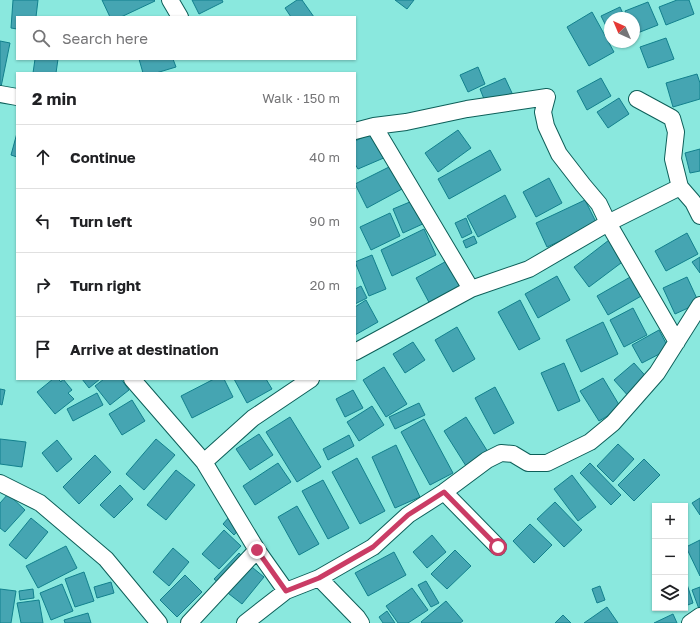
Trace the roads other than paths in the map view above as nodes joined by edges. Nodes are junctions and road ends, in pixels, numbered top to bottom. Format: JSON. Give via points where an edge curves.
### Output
{"nodes":[{"id":1,"x":170,"y":0,"type":"edge"},
{"id":2,"x":179,"y":16,"type":"edge"},
{"id":3,"x":0,"y":94,"type":"edge"},
{"id":4,"x":16,"y":97,"type":"edge"},
{"id":5,"x":637,"y":99,"type":"dead end"},
{"id":6,"x":374,"y":126,"type":"junction"},
{"id":7,"x":356,"y":131,"type":"edge"},
{"id":8,"x":680,"y":187,"type":"junction"},
{"id":9,"x":700,"y":216,"type":"edge"},
{"id":10,"x":608,"y":223,"type":"junction"},
{"id":11,"x":471,"y":289,"type":"junction"},
{"id":12,"x":700,"y":305,"type":"edge"},
{"id":13,"x":677,"y":342,"type":"junction"},
{"id":14,"x":356,"y":351,"type":"edge"},
{"id":15,"x":133,"y":380,"type":"edge"},
{"id":16,"x":310,"y":380,"type":"edge"},
{"id":17,"x":204,"y":462,"type":"junction"},
{"id":18,"x":0,"y":483,"type":"edge"},
{"id":19,"x":444,"y":492,"type":"junction"},
{"id":20,"x":498,"y":547,"type":"dead end"},
{"id":21,"x":257,"y":550,"type":"junction"},
{"id":22,"x":319,"y":578,"type":"junction"},
{"id":23,"x":286,"y":591,"type":"junction"},
{"id":24,"x":700,"y":616,"type":"edge"},
{"id":25,"x":159,"y":623,"type":"edge"},
{"id":26,"x":189,"y":623,"type":"edge"},
{"id":27,"x":245,"y":623,"type":"edge"},
{"id":28,"x":361,"y":623,"type":"edge"},
{"id":29,"x":690,"y":623,"type":"edge"}],
"edges":[{"from":1,"to":2,"type":"street"},
{"from":3,"to":4,"type":"street"},
{"from":5,"to":8,"type":"street","via":[[672,118],[676,132],[673,160]]},
{"from":6,"to":7,"type":"street"},
{"from":6,"to":10,"type":"street","via":[[547,97],[543,112],[546,126],[559,154],[599,204]]},
{"from":6,"to":11,"type":"street"},
{"from":8,"to":9,"type":"street","via":[[693,202]]},
{"from":8,"to":10,"type":"street"},
{"from":10,"to":11,"type":"street","via":[[529,269]]},
{"from":10,"to":13,"type":"street"},
{"from":11,"to":14,"type":"street"},
{"from":12,"to":13,"type":"street"},
{"from":13,"to":19,"type":"street","via":[[657,374],[613,423],[590,442],[547,463],[528,463],[513,454],[501,453],[487,460]]},
{"from":15,"to":17,"type":"street"},
{"from":16,"to":17,"type":"street","via":[[253,418]]},
{"from":17,"to":21,"type":"street"},
{"from":18,"to":25,"type":"street","via":[[40,503],[106,559]]},
{"from":19,"to":20,"type":"street"},
{"from":19,"to":22,"type":"street","via":[[408,515],[373,547]]},
{"from":21,"to":23,"type":"street"},
{"from":21,"to":26,"type":"street"},
{"from":22,"to":23,"type":"street"},
{"from":22,"to":28,"type":"street"},
{"from":23,"to":27,"type":"street"},
{"from":24,"to":29,"type":"street"}]}
